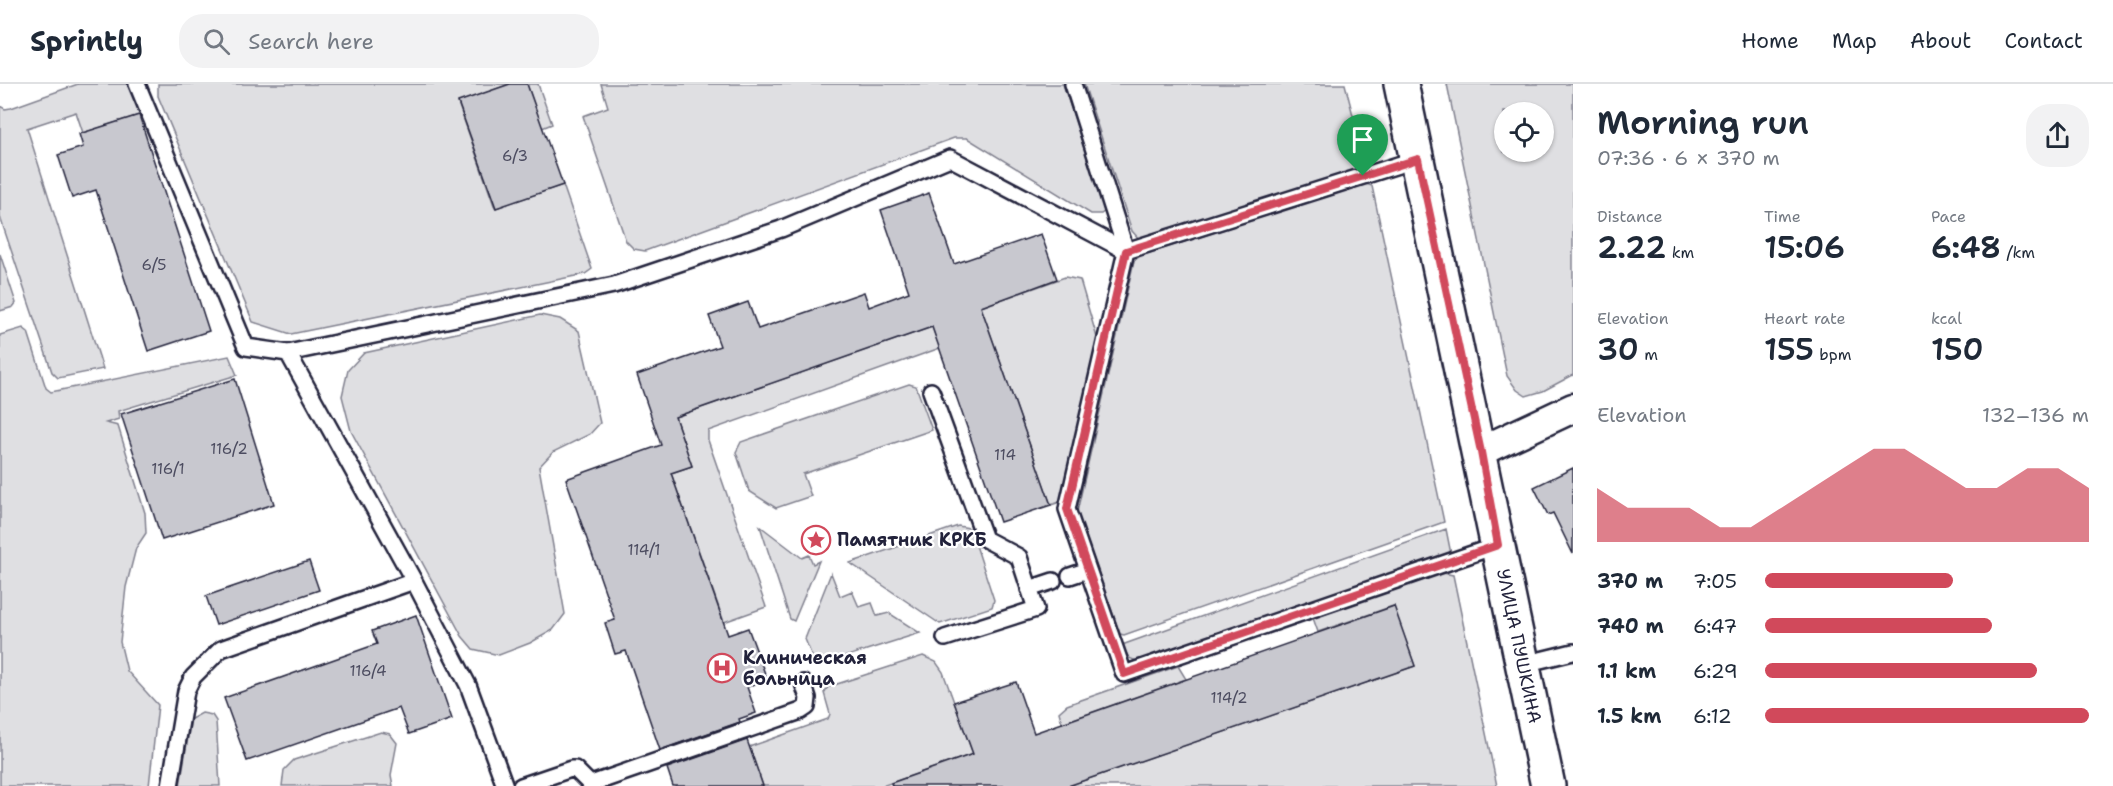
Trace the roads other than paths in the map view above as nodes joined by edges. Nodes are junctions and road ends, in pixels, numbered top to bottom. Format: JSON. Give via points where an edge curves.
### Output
{"nodes":[{"id":1,"x":137,"y":84,"type":"edge"},
{"id":2,"x":1073,"y":84,"type":"edge"},
{"id":3,"x":1401,"y":84,"type":"edge"},
{"id":4,"x":1418,"y":159,"type":"junction"},
{"id":5,"x":1126,"y":251,"type":"junction"},
{"id":6,"x":288,"y":353,"type":"junction"},
{"id":7,"x":931,"y":391,"type":"dead end"},
{"id":8,"x":1573,"y":408,"type":"edge"},
{"id":9,"x":1481,"y":452,"type":"junction"},
{"id":10,"x":1498,"y":545,"type":"junction"},
{"id":11,"x":1088,"y":570,"type":"junction"},
{"id":12,"x":1070,"y":576,"type":"dead end"},
{"id":13,"x":414,"y":581,"type":"junction"},
{"id":14,"x":1053,"y":581,"type":"dead end"},
{"id":15,"x":1029,"y":589,"type":"junction"},
{"id":16,"x":945,"y":638,"type":"dead end"},
{"id":17,"x":1573,"y":652,"type":"edge"},
{"id":18,"x":1524,"y":664,"type":"junction"},
{"id":19,"x":803,"y":683,"type":"dead end"},
{"id":20,"x":170,"y":786,"type":"edge"},
{"id":21,"x":505,"y":786,"type":"edge"},
{"id":22,"x":521,"y":786,"type":"edge"},
{"id":23,"x":1548,"y":786,"type":"edge"}],
"edges":[{"from":1,"to":6,"type":"lane","via":[[246,347]]},
{"from":2,"to":5,"type":"lane"},
{"from":3,"to":4,"type":"street","name":"УЛИЦА ПУШКИНА"},
{"from":4,"to":5,"type":"lane"},
{"from":4,"to":9,"type":"street","name":"УЛИЦА ПУШКИНА"},
{"from":5,"to":6,"type":"lane","via":[[950,158],[781,229],[614,285]]},
{"from":5,"to":11,"type":"lane","via":[[1067,509]]},
{"from":6,"to":13,"type":"lane"},
{"from":7,"to":15,"type":"lane","via":[[985,539],[1019,557]]},
{"from":8,"to":9,"type":"street"},
{"from":9,"to":10,"type":"street","name":"УЛИЦА ПУШКИНА"},
{"from":10,"to":11,"type":"lane","via":[[1124,674]]},
{"from":10,"to":18,"type":"street","name":"УЛИЦА ПУШКИНА"},
{"from":11,"to":12,"type":"lane"},
{"from":13,"to":20,"type":"lane","via":[[220,649],[193,677],[186,691]]},
{"from":13,"to":21,"type":"lane","via":[[468,685]]},
{"from":14,"to":15,"type":"lane"},
{"from":15,"to":16,"type":"lane","via":[[1036,609]]},
{"from":17,"to":18,"type":"lane"},
{"from":18,"to":23,"type":"street","name":"УЛИЦА ПУШКИНА"},
{"from":19,"to":22,"type":"lane","via":[[808,702],[801,711],[594,783],[571,769]]}]}
